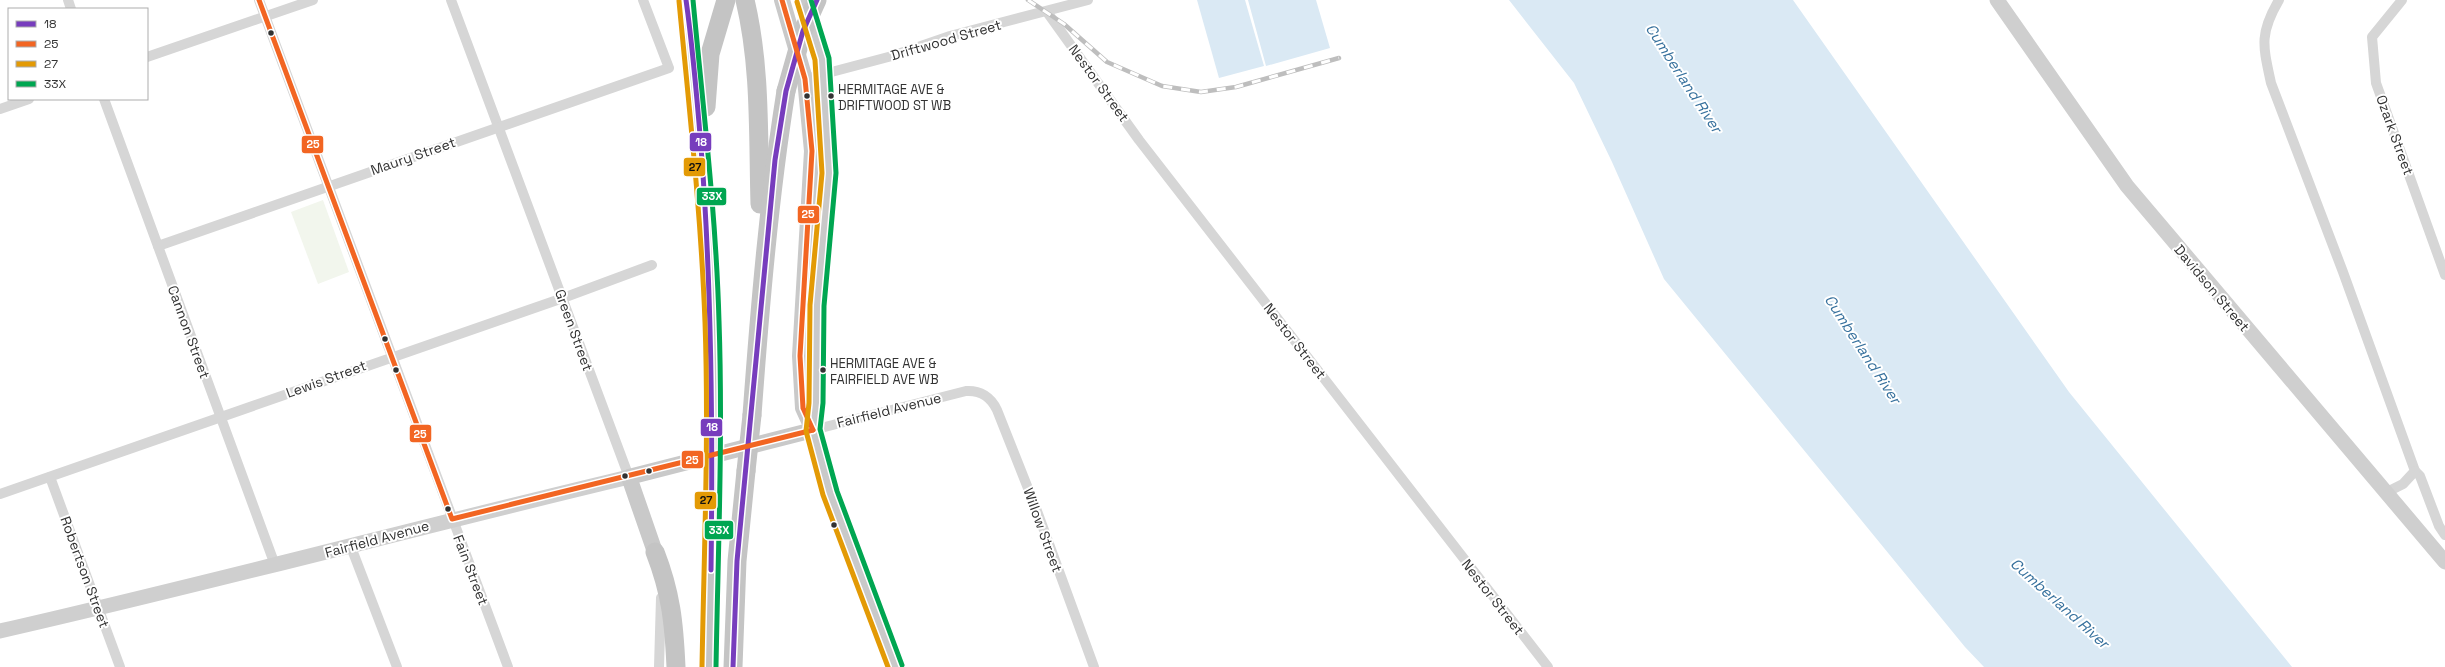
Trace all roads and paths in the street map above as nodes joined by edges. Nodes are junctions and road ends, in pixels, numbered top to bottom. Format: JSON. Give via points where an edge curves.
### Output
{"nodes":[{"id":1,"x":259,"y":0,"type":"edge"},
{"id":2,"x":313,"y":0,"type":"edge"},
{"id":3,"x":451,"y":0,"type":"edge"},
{"id":4,"x":644,"y":0,"type":"edge"},
{"id":5,"x":686,"y":0,"type":"edge"},
{"id":6,"x":746,"y":0,"type":"edge"},
{"id":7,"x":782,"y":0,"type":"edge"},
{"id":8,"x":804,"y":0,"type":"edge"},
{"id":9,"x":817,"y":0,"type":"edge"},
{"id":10,"x":1088,"y":0,"type":"edge"},
{"id":11,"x":1997,"y":0,"type":"edge"},
{"id":12,"x":2279,"y":0,"type":"edge"},
{"id":13,"x":2402,"y":0,"type":"edge"},
{"id":14,"x":725,"y":2,"type":"edge"},
{"id":15,"x":1047,"y":12,"type":"junction"},
{"id":16,"x":265,"y":16,"type":"junction"},
{"id":17,"x":148,"y":58,"type":"edge"},
{"id":18,"x":824,"y":73,"type":"junction"},
{"id":19,"x":805,"y":79,"type":"junction"},
{"id":20,"x":25,"y":100,"type":"edge"},
{"id":21,"x":104,"y":100,"type":"edge"},
{"id":22,"x":0,"y":109,"type":"edge"},
{"id":23,"x":498,"y":126,"type":"junction"},
{"id":24,"x":328,"y":186,"type":"junction"},
{"id":25,"x":704,"y":187,"type":"junction"},
{"id":26,"x":158,"y":246,"type":"junction"},
{"id":27,"x":652,"y":265,"type":"dead end"},
{"id":28,"x":763,"y":271,"type":"junction"},
{"id":29,"x":2445,"y":275,"type":"edge"},
{"id":30,"x":563,"y":298,"type":"junction"},
{"id":31,"x":392,"y":356,"type":"junction"},
{"id":32,"x":986,"y":396,"type":"joint"},
{"id":33,"x":220,"y":417,"type":"junction"},
{"id":34,"x":813,"y":430,"type":"junction"},
{"id":35,"x":2415,"y":471,"type":"junction"},
{"id":36,"x":50,"y":477,"type":"junction"},
{"id":37,"x":629,"y":477,"type":"junction"},
{"id":38,"x":2385,"y":493,"type":"junction"},
{"id":39,"x":0,"y":494,"type":"edge"},
{"id":40,"x":452,"y":519,"type":"junction"},
{"id":41,"x":2445,"y":535,"type":"edge"},
{"id":42,"x":351,"y":547,"type":"junction"},
{"id":43,"x":655,"y":552,"type":"junction"},
{"id":44,"x":2442,"y":553,"type":"edge"},
{"id":45,"x":275,"y":565,"type":"junction"},
{"id":46,"x":99,"y":608,"type":"junction"},
{"id":47,"x":0,"y":631,"type":"edge"},
{"id":48,"x":120,"y":667,"type":"edge"},
{"id":49,"x":397,"y":667,"type":"edge"},
{"id":50,"x":508,"y":667,"type":"edge"},
{"id":51,"x":659,"y":667,"type":"edge"},
{"id":52,"x":676,"y":667,"type":"edge"},
{"id":53,"x":709,"y":667,"type":"edge"},
{"id":54,"x":733,"y":667,"type":"edge"},
{"id":55,"x":895,"y":667,"type":"edge"},
{"id":56,"x":1094,"y":667,"type":"edge"},
{"id":57,"x":1548,"y":667,"type":"edge"}],
"edges":[{"from":1,"to":16,"type":"street","name":"Fain Street"},
{"from":2,"to":16,"type":"street"},
{"from":3,"to":23,"type":"street","name":"Green Street"},
{"from":4,"to":23,"type":"street","name":"Maury Street","via":[[669,68]]},
{"from":5,"to":25,"type":"highway"},
{"from":6,"to":28,"type":"highway","via":[[758,99]]},
{"from":7,"to":19,"type":"main road"},
{"from":8,"to":18,"type":"main road"},
{"from":9,"to":28,"type":"highway","bridge":true,"via":[[803,31],[786,91],[775,160]]},
{"from":10,"to":15,"type":"street","name":"Driftwood Street"},
{"from":11,"to":38,"type":"street","name":"Davidson Street","via":[[2127,186]]},
{"from":12,"to":35,"type":"street","via":[[2267,21],[2264,42],[2264,54],[2271,83]]},
{"from":13,"to":29,"type":"street","name":"Ozark Street","via":[[2372,37],[2376,83]]},
{"from":14,"to":25,"type":"highway","via":[[710,54]]},
{"from":15,"to":18,"type":"street","name":"Driftwood Street","via":[[950,36],[892,56]]},
{"from":15,"to":57,"type":"street","name":"Nestor Street","via":[[1139,140]]},
{"from":16,"to":17,"type":"street"},
{"from":16,"to":24,"type":"street","name":"Fain Street"},
{"from":18,"to":19,"type":"street","name":"Driftwood Street"},
{"from":18,"to":34,"type":"main road","via":[[829,173],[817,306],[816,403]]},
{"from":19,"to":34,"type":"main road","via":[[812,151],[800,356],[803,408]]},
{"from":20,"to":22,"type":"street"},
{"from":21,"to":26,"type":"street","name":"Cannon Street"},
{"from":23,"to":24,"type":"street","name":"Maury Street"},
{"from":23,"to":30,"type":"street","name":"Green Street"},
{"from":24,"to":26,"type":"street","name":"Maury Street"},
{"from":24,"to":31,"type":"street","name":"Fain Street"},
{"from":25,"to":53,"type":"highway","bridge":true,"via":[[712,321],[713,483]]},
{"from":26,"to":33,"type":"street","name":"Cannon Street"},
{"from":27,"to":30,"type":"street","name":"Lewis Street"},
{"from":28,"to":54,"type":"highway","bridge":true,"via":[[737,561]]},
{"from":30,"to":31,"type":"street","name":"Lewis Street"},
{"from":30,"to":37,"type":"street","name":"Green Street"},
{"from":31,"to":33,"type":"street","name":"Lewis Street"},
{"from":31,"to":40,"type":"street","name":"Fain Street"},
{"from":32,"to":34,"type":"street","name":"Fairfield Avenue","via":[[966,391]]},
{"from":32,"to":56,"type":"street","name":"Willow Street","via":[[997,410]]},
{"from":33,"to":36,"type":"street","name":"Lewis Street"},
{"from":33,"to":45,"type":"street","name":"Cannon Street"},
{"from":34,"to":37,"type":"main road","name":"Fairfield Avenue"},
{"from":34,"to":55,"type":"main road","via":[[830,493]]},
{"from":35,"to":38,"type":"street","via":[[2403,484]]},
{"from":35,"to":41,"type":"street","via":[[2420,476]]},
{"from":36,"to":39,"type":"street","name":"Lewis Street"},
{"from":36,"to":46,"type":"street","name":"Robertson Street"},
{"from":37,"to":40,"type":"street","name":"Fairfield Avenue"},
{"from":37,"to":43,"type":"main road","name":"Green Street"},
{"from":38,"to":44,"type":"street","name":"Davidson Street"},
{"from":40,"to":42,"type":"street","name":"Fairfield Avenue"},
{"from":40,"to":50,"type":"street","name":"Fain Street"},
{"from":42,"to":45,"type":"street","name":"Fairfield Avenue"},
{"from":42,"to":49,"type":"street"},
{"from":43,"to":51,"type":"street","name":"Green Street","via":[[662,603]]},
{"from":43,"to":52,"type":"highway","via":[[668,585]]},
{"from":45,"to":46,"type":"street","name":"Fairfield Avenue"},
{"from":46,"to":47,"type":"street","name":"Fairfield Avenue"},
{"from":46,"to":48,"type":"street","name":"Robertson Street"}]}
